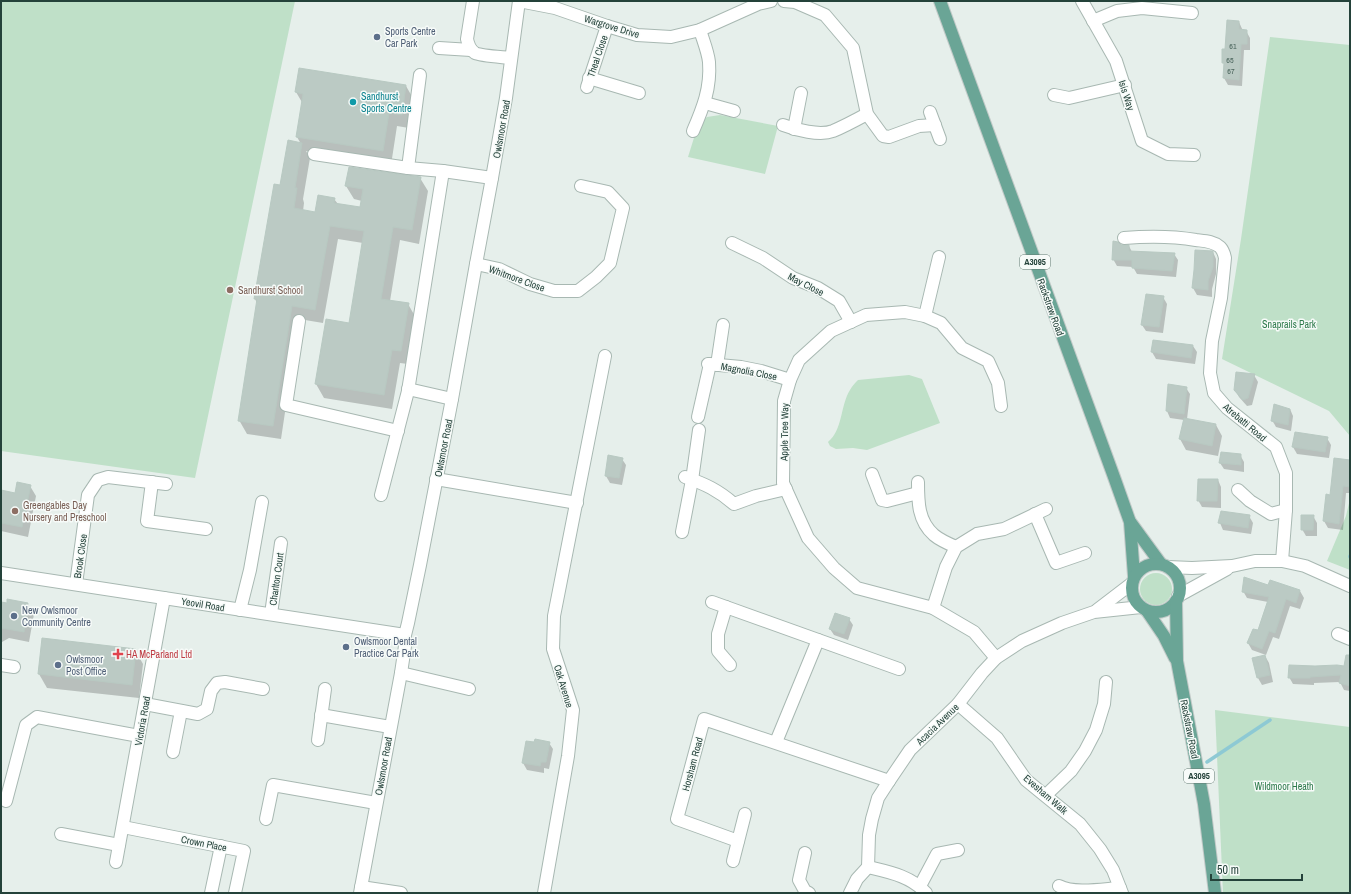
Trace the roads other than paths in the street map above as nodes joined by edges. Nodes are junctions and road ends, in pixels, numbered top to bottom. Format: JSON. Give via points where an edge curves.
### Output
{"nodes":[{"id":1,"x":473,"y":1,"type":"edge"},
{"id":2,"x":519,"y":1,"type":"edge"},
{"id":3,"x":771,"y":1,"type":"edge"},
{"id":4,"x":784,"y":1,"type":"edge"},
{"id":5,"x":940,"y":1,"type":"edge"},
{"id":6,"x":1082,"y":1,"type":"edge"},
{"id":7,"x":1192,"y":13,"type":"dead end"},
{"id":8,"x":1093,"y":21,"type":"junction"},
{"id":9,"x":607,"y":26,"type":"junction"},
{"id":10,"x":700,"y":30,"type":"junction"},
{"id":11,"x":439,"y":48,"type":"dead end"},
{"id":12,"x":471,"y":50,"type":"junction"},
{"id":13,"x":512,"y":58,"type":"junction"},
{"id":14,"x":420,"y":75,"type":"dead end"},
{"id":15,"x":1125,"y":85,"type":"junction"},
{"id":16,"x":638,"y":93,"type":"dead end"},
{"id":17,"x":801,"y":93,"type":"dead end"},
{"id":18,"x":1054,"y":95,"type":"dead end"},
{"id":19,"x":705,"y":103,"type":"junction"},
{"id":20,"x":734,"y":111,"type":"dead end"},
{"id":21,"x":930,"y":112,"type":"dead end"},
{"id":22,"x":867,"y":114,"type":"junction"},
{"id":23,"x":935,"y":125,"type":"junction"},
{"id":24,"x":693,"y":131,"type":"dead end"},
{"id":25,"x":940,"y":139,"type":"dead end"},
{"id":26,"x":314,"y":154,"type":"dead end"},
{"id":27,"x":1194,"y":155,"type":"dead end"},
{"id":28,"x":408,"y":168,"type":"junction"},
{"id":29,"x":443,"y":171,"type":"junction"},
{"id":30,"x":492,"y":178,"type":"junction"},
{"id":31,"x":581,"y":186,"type":"dead end"},
{"id":32,"x":1124,"y":238,"type":"dead end"},
{"id":33,"x":732,"y":243,"type":"dead end"},
{"id":34,"x":939,"y":257,"type":"dead end"},
{"id":35,"x":476,"y":264,"type":"junction"},
{"id":36,"x":925,"y":316,"type":"junction"},
{"id":37,"x":299,"y":322,"type":"dead end"},
{"id":38,"x":851,"y":322,"type":"junction"},
{"id":39,"x":722,"y":325,"type":"dead end"},
{"id":40,"x":605,"y":356,"type":"dead end"},
{"id":41,"x":712,"y":364,"type":"junction"},
{"id":42,"x":790,"y":380,"type":"junction"},
{"id":43,"x":408,"y":389,"type":"junction"},
{"id":44,"x":452,"y":400,"type":"junction"},
{"id":45,"x":1001,"y":406,"type":"dead end"},
{"id":46,"x":698,"y":417,"type":"dead end"},
{"id":47,"x":699,"y":430,"type":"dead end"},
{"id":48,"x":398,"y":431,"type":"junction"},
{"id":49,"x":872,"y":474,"type":"dead end"},
{"id":50,"x":689,"y":478,"type":"junction"},
{"id":51,"x":436,"y":479,"type":"junction"},
{"id":52,"x":152,"y":482,"type":"junction"},
{"id":53,"x":166,"y":484,"type":"dead end"},
{"id":54,"x":786,"y":489,"type":"junction"},
{"id":55,"x":1238,"y":490,"type":"dead end"},
{"id":56,"x":381,"y":495,"type":"dead end"},
{"id":57,"x":262,"y":502,"type":"dead end"},
{"id":58,"x":577,"y":503,"type":"junction"},
{"id":59,"x":1286,"y":510,"type":"junction"},
{"id":60,"x":1130,"y":522,"type":"junction"},
{"id":61,"x":206,"y":529,"type":"dead end"},
{"id":62,"x":682,"y":532,"type":"dead end"},
{"id":63,"x":281,"y":543,"type":"dead end"},
{"id":64,"x":956,"y":547,"type":"junction"},
{"id":65,"x":1085,"y":553,"type":"dead end"},
{"id":66,"x":1282,"y":561,"type":"junction"},
{"id":67,"x":1165,"y":566,"type":"junction"},
{"id":68,"x":1232,"y":566,"type":"junction"},
{"id":69,"x":1,"y":573,"type":"edge"},
{"id":70,"x":1133,"y":580,"type":"junction"},
{"id":71,"x":76,"y":584,"type":"junction"},
{"id":72,"x":1350,"y":586,"type":"edge"},
{"id":73,"x":164,"y":598,"type":"junction"},
{"id":74,"x":1177,"y":598,"type":"junction"},
{"id":75,"x":712,"y":602,"type":"dead end"},
{"id":76,"x":726,"y":607,"type":"junction"},
{"id":77,"x":933,"y":608,"type":"junction"},
{"id":78,"x":1144,"y":609,"type":"junction"},
{"id":79,"x":240,"y":610,"type":"junction"},
{"id":80,"x":1094,"y":612,"type":"junction"},
{"id":81,"x":270,"y":614,"type":"junction"},
{"id":82,"x":1338,"y":634,"type":"dead end"},
{"id":83,"x":405,"y":635,"type":"junction"},
{"id":84,"x":1350,"y":639,"type":"edge"},
{"id":85,"x":818,"y":640,"type":"junction"},
{"id":86,"x":996,"y":658,"type":"junction"},
{"id":87,"x":1177,"y":660,"type":"junction"},
{"id":88,"x":1,"y":664,"type":"edge"},
{"id":89,"x":730,"y":664,"type":"dead end"},
{"id":90,"x":14,"y":667,"type":"dead end"},
{"id":91,"x":899,"y":669,"type":"dead end"},
{"id":92,"x":401,"y":673,"type":"junction"},
{"id":93,"x":1106,"y":682,"type":"dead end"},
{"id":94,"x":263,"y":689,"type":"dead end"},
{"id":95,"x":325,"y":689,"type":"dead end"},
{"id":96,"x":469,"y":689,"type":"dead end"},
{"id":97,"x":145,"y":704,"type":"junction"},
{"id":98,"x":958,"y":704,"type":"junction"},
{"id":99,"x":181,"y":711,"type":"junction"},
{"id":100,"x":321,"y":715,"type":"junction"},
{"id":101,"x":390,"y":727,"type":"junction"},
{"id":102,"x":139,"y":736,"type":"junction"},
{"id":103,"x":318,"y":740,"type":"dead end"},
{"id":104,"x":776,"y":742,"type":"junction"},
{"id":105,"x":173,"y":752,"type":"dead end"},
{"id":106,"x":889,"y":781,"type":"junction"},
{"id":107,"x":1046,"y":795,"type":"junction"},
{"id":108,"x":6,"y":801,"type":"dead end"},
{"id":109,"x":376,"y":803,"type":"junction"},
{"id":110,"x":745,"y":814,"type":"dead end"},
{"id":111,"x":266,"y":819,"type":"dead end"},
{"id":112,"x":123,"y":827,"type":"junction"},
{"id":113,"x":61,"y":834,"type":"dead end"},
{"id":114,"x":738,"y":841,"type":"junction"},
{"id":115,"x":120,"y":845,"type":"junction"},
{"id":116,"x":221,"y":846,"type":"junction"},
{"id":117,"x":958,"y":850,"type":"dead end"},
{"id":118,"x":804,"y":853,"type":"dead end"},
{"id":119,"x":733,"y":861,"type":"dead end"},
{"id":120,"x":116,"y":862,"type":"dead end"},
{"id":121,"x":868,"y":867,"type":"junction"},
{"id":122,"x":1059,"y":886,"type":"dead end"},
{"id":123,"x":360,"y":890,"type":"edge"},
{"id":124,"x":923,"y":890,"type":"edge"},
{"id":125,"x":1121,"y":891,"type":"edge"},
{"id":126,"x":211,"y":893,"type":"edge"},
{"id":127,"x":235,"y":893,"type":"edge"},
{"id":128,"x":401,"y":893,"type":"edge"},
{"id":129,"x":544,"y":893,"type":"edge"},
{"id":130,"x":809,"y":893,"type":"edge"},
{"id":131,"x":850,"y":893,"type":"edge"},
{"id":132,"x":1215,"y":893,"type":"edge"}],
"edges":[{"from":1,"to":12,"type":"street","via":[[467,39]]},
{"from":2,"to":9,"type":"street","name":"Wargrove Drive","via":[[555,8]]},
{"from":2,"to":13,"type":"street","name":"Owlsmoor Road"},
{"from":3,"to":10,"type":"street","name":"Wargrove Drive","via":[[758,4]]},
{"from":4,"to":22,"type":"street","via":[[795,2],[825,15],[853,48]]},
{"from":5,"to":60,"type":"main road","name":"Rackstraw Road","number":"A3095"},
{"from":6,"to":8,"type":"street","name":"Isis Way"},
{"from":7,"to":8,"type":"street","via":[[1142,8],[1117,11]]},
{"from":8,"to":15,"type":"street","name":"Isis Way","via":[[1116,62]]},
{"from":9,"to":10,"type":"street","name":"Wargrove Drive","via":[[638,35],[671,37]]},
{"from":9,"to":16,"type":"street","name":"Theal Close","via":[[588,82]]},
{"from":10,"to":19,"type":"street","via":[[709,62]]},
{"from":11,"to":12,"type":"street"},
{"from":12,"to":13,"type":"street","via":[[476,54]]},
{"from":13,"to":30,"type":"street","name":"Owlsmoor Road"},
{"from":14,"to":28,"type":"street"},
{"from":15,"to":18,"type":"street","via":[[1069,98]]},
{"from":15,"to":27,"type":"street","name":"Isis Way","via":[[1142,141],[1168,154]]},
{"from":17,"to":22,"type":"street","via":[[789,127],[813,132],[831,131]]},
{"from":19,"to":20,"type":"street"},
{"from":19,"to":24,"type":"street"},
{"from":21,"to":23,"type":"street"},
{"from":22,"to":23,"type":"street","via":[[883,136],[889,137],[919,126]]},
{"from":23,"to":25,"type":"street"},
{"from":26,"to":28,"type":"street"},
{"from":28,"to":29,"type":"street"},
{"from":29,"to":30,"type":"street"},
{"from":29,"to":43,"type":"street"},
{"from":30,"to":35,"type":"street","name":"Owlsmoor Road"},
{"from":31,"to":35,"type":"street","name":"Whitmore Close","via":[[608,192],[623,208],[610,263],[578,291],[554,291],[530,284],[499,269]]},
{"from":32,"to":59,"type":"street","name":"Atrebatti Road","via":[[1176,237],[1213,242],[1224,252],[1221,298],[1212,341],[1210,373],[1214,393],[1227,408],[1276,447],[1286,473]]},
{"from":33,"to":38,"type":"street","name":"May Close","via":[[839,301]]},
{"from":34,"to":36,"type":"street"},
{"from":35,"to":44,"type":"street","name":"Owlsmoor Road"},
{"from":36,"to":38,"type":"street","name":"Apple Tree Way","via":[[905,312],[866,315]]},
{"from":36,"to":45,"type":"street","name":"Apple Tree Way","via":[[941,323],[962,348],[988,361],[998,383]]},
{"from":37,"to":48,"type":"street","via":[[286,405]]},
{"from":38,"to":42,"type":"street","name":"Apple Tree Way","via":[[831,331],[799,360]]},
{"from":39,"to":41,"type":"street"},
{"from":40,"to":58,"type":"street","name":"Oak Avenue"},
{"from":41,"to":42,"type":"street","name":"Magnolia Close","via":[[754,370]]},
{"from":41,"to":46,"type":"street"},
{"from":42,"to":54,"type":"street","name":"Apple Tree Way","via":[[784,401]]},
{"from":43,"to":44,"type":"street"},
{"from":43,"to":48,"type":"street"},
{"from":44,"to":51,"type":"street","name":"Owlsmoor Road"},
{"from":47,"to":50,"type":"street"},
{"from":48,"to":56,"type":"street"},
{"from":49,"to":64,"type":"street","via":[[882,500],[887,501],[918,488],[918,507],[924,524],[934,536]]},
{"from":50,"to":54,"type":"street","via":[[721,493],[734,504]]},
{"from":50,"to":62,"type":"street"},
{"from":51,"to":58,"type":"street"},
{"from":51,"to":83,"type":"street","name":"Owlsmoor Road"},
{"from":52,"to":53,"type":"street","name":"Brook Close"},
{"from":52,"to":61,"type":"street","via":[[147,521]]},
{"from":52,"to":71,"type":"street","name":"Brook Close","via":[[108,477],[98,480],[88,495]]},
{"from":54,"to":77,"type":"street","name":"Apple Tree Way","via":[[808,538],[834,568],[857,588]]},
{"from":55,"to":59,"type":"street","via":[[1250,502],[1270,514]]},
{"from":57,"to":79,"type":"street"},
{"from":58,"to":129,"type":"street","name":"Oak Avenue","via":[[554,616],[553,649],[573,710],[568,756]]},
{"from":59,"to":66,"type":"street","name":"Atrebatti Road"},
{"from":60,"to":67,"type":"main road","name":"Rackstraw Road","number":"A3095"},
{"from":60,"to":70,"type":"main road","name":"Rackstraw Road","number":"A3095"},
{"from":63,"to":81,"type":"street","name":"Charlton Court"},
{"from":64,"to":65,"type":"street","via":[[977,534],[1004,529],[1040,512],[1056,563]]},
{"from":64,"to":77,"type":"street","via":[[946,567]]},
{"from":66,"to":68,"type":"street","via":[[1255,561]]},
{"from":66,"to":72,"type":"street","via":[[1305,566]]},
{"from":67,"to":68,"type":"street"},
{"from":67,"to":70,"type":"main road","via":[[1148,565],[1140,569]]},
{"from":67,"to":74,"type":"main road","via":[[1174,572],[1178,580],[1180,588]]},
{"from":68,"to":74,"type":"street"},
{"from":69,"to":71,"type":"street","name":"Yeovil Road"},
{"from":70,"to":78,"type":"main road","via":[[1133,597]]},
{"from":70,"to":80,"type":"street","name":"Acacia Avenue"},
{"from":71,"to":73,"type":"street","name":"Yeovil Road"},
{"from":73,"to":79,"type":"street","name":"Yeovil Road"},
{"from":73,"to":97,"type":"street","name":"Victoria Road"},
{"from":74,"to":78,"type":"main road","via":[[1165,610],[1156,612]]},
{"from":74,"to":87,"type":"main road","name":"Rackstraw Road","number":"A3095"},
{"from":75,"to":76,"type":"street"},
{"from":76,"to":85,"type":"street"},
{"from":76,"to":89,"type":"street","via":[[718,634],[718,651]]},
{"from":77,"to":86,"type":"street","name":"Apple Tree Way","via":[[974,632]]},
{"from":78,"to":80,"type":"street","name":"Acacia Avenue"},
{"from":78,"to":87,"type":"main road","name":"Rackstraw Road","number":"A3095","via":[[1164,636]]},
{"from":79,"to":81,"type":"street","name":"Yeovil Road"},
{"from":80,"to":86,"type":"street","name":"Acacia Avenue","via":[[1022,641]]},
{"from":81,"to":83,"type":"street","name":"Yeovil Road"},
{"from":82,"to":84,"type":"street"},
{"from":83,"to":92,"type":"street","name":"Owlsmoor Road"},
{"from":85,"to":91,"type":"street"},
{"from":85,"to":104,"type":"street"},
{"from":86,"to":98,"type":"street","name":"Acacia Avenue"},
{"from":87,"to":132,"type":"main road","name":"Rackstraw Road","number":"A3095","via":[[1204,804]]},
{"from":88,"to":90,"type":"street"},
{"from":92,"to":96,"type":"street"},
{"from":92,"to":101,"type":"street","name":"Owlsmoor Road"},
{"from":93,"to":107,"type":"street","via":[[1104,704],[1096,730],[1085,751],[1071,771]]},
{"from":94,"to":99,"type":"street","via":[[225,682],[217,684],[211,691],[207,709],[198,714]]},
{"from":95,"to":100,"type":"street"},
{"from":97,"to":99,"type":"street"},
{"from":97,"to":102,"type":"street","name":"Victoria Road"},
{"from":98,"to":106,"type":"street","name":"Acacia Avenue","via":[[910,750]]},
{"from":98,"to":107,"type":"street","name":"Evesham Walk","via":[[997,738],[1026,780]]},
{"from":99,"to":105,"type":"street"},
{"from":100,"to":101,"type":"street"},
{"from":100,"to":103,"type":"street"},
{"from":101,"to":109,"type":"street","name":"Owlsmoor Road"},
{"from":102,"to":108,"type":"street","via":[[37,717],[26,726]]},
{"from":102,"to":112,"type":"street","name":"Victoria Road"},
{"from":104,"to":106,"type":"street","name":"Horsham Road"},
{"from":104,"to":114,"type":"street","name":"Horsham Road","via":[[704,719],[677,819]]},
{"from":106,"to":121,"type":"street","name":"Acacia Avenue","via":[[878,798],[872,819]]},
{"from":107,"to":125,"type":"street","name":"Evesham Walk","via":[[1080,824],[1095,843],[1113,870]]},
{"from":109,"to":111,"type":"street","via":[[273,785]]},
{"from":109,"to":123,"type":"street","name":"Owlsmoor Road"},
{"from":110,"to":114,"type":"street"},
{"from":112,"to":115,"type":"street","name":"Victoria Road"},
{"from":112,"to":116,"type":"street","name":"Crown Place"},
{"from":113,"to":115,"type":"street"},
{"from":114,"to":119,"type":"street"},
{"from":115,"to":120,"type":"street","name":"Victoria Road"},
{"from":116,"to":126,"type":"street"},
{"from":116,"to":127,"type":"street","name":"Crown Place","via":[[244,851]]},
{"from":117,"to":124,"type":"street","via":[[937,854]]},
{"from":118,"to":130,"type":"street","via":[[799,880]]},
{"from":121,"to":124,"type":"street","via":[[896,873]]},
{"from":121,"to":131,"type":"street"},
{"from":122,"to":125,"type":"street","via":[[1066,890]]},
{"from":123,"to":128,"type":"street"}]}
